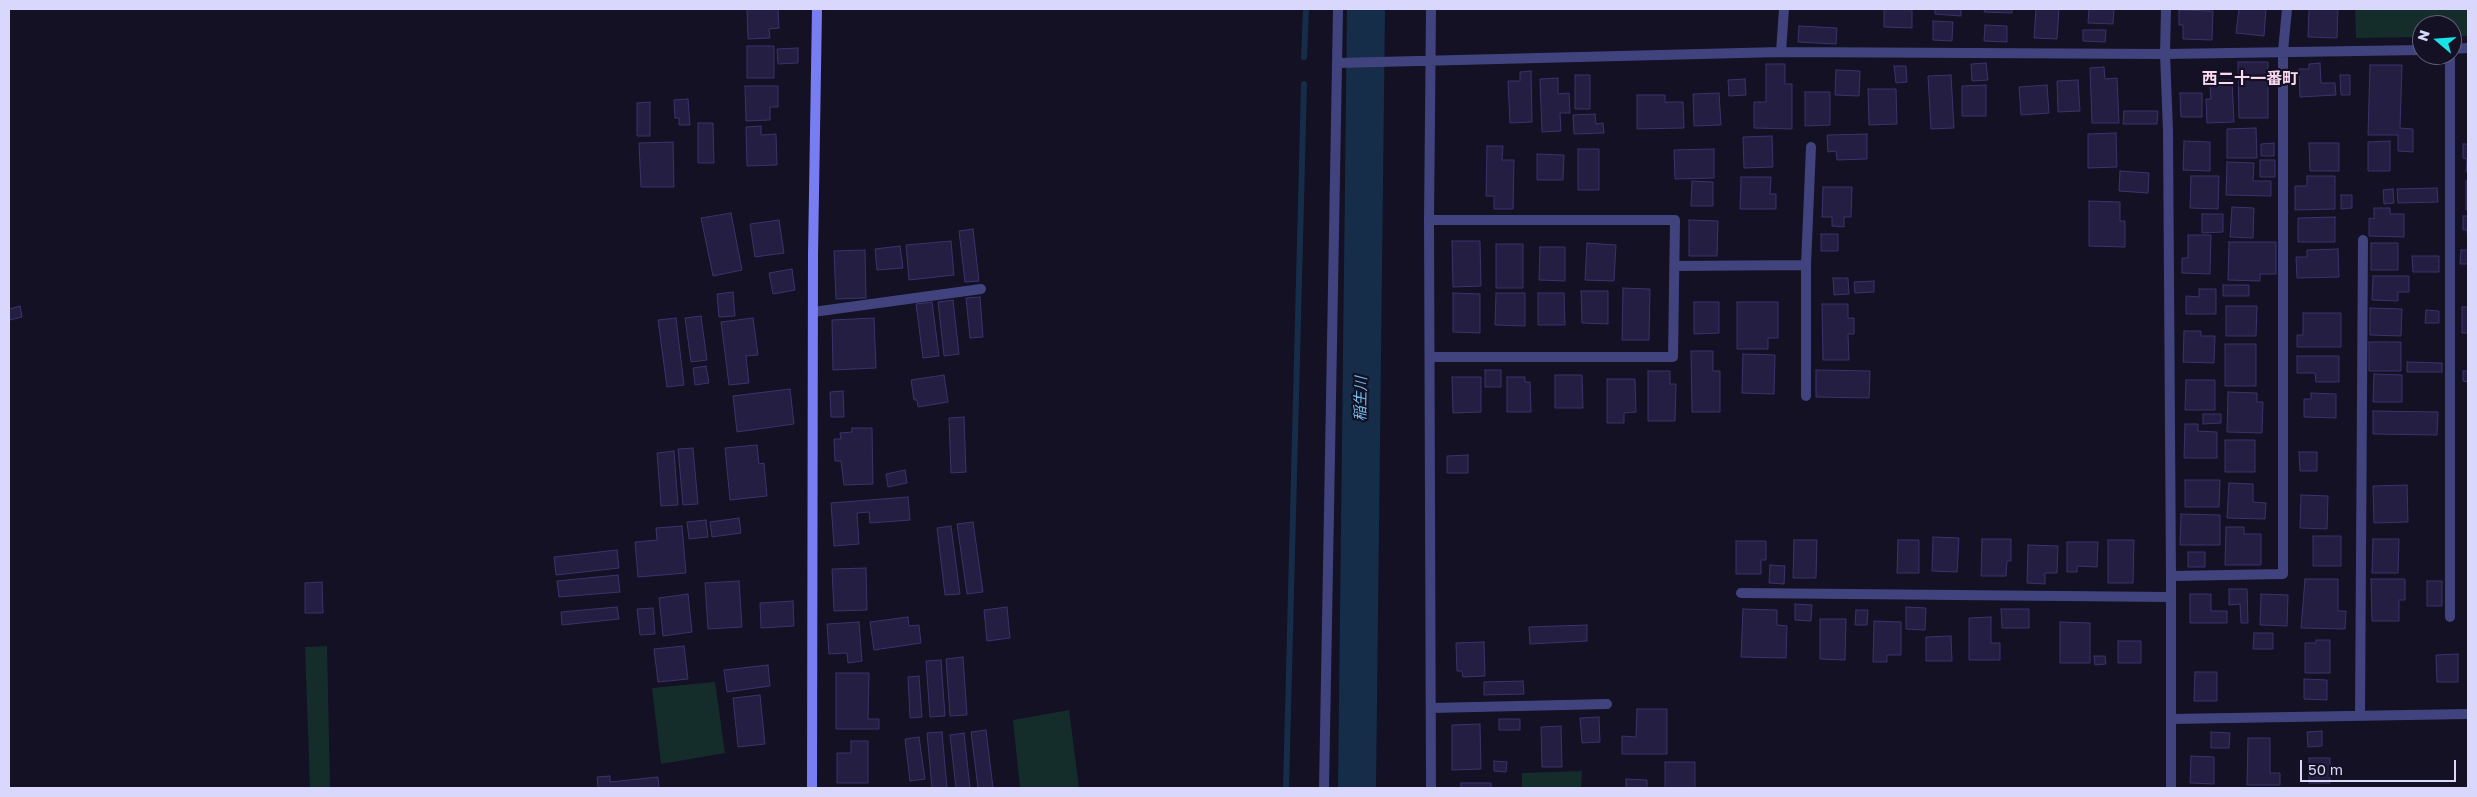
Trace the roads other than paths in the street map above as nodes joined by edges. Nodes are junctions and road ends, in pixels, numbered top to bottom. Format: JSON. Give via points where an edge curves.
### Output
{"nodes":[{"id":1,"x":817,"y":9,"type":"edge"},
{"id":2,"x":1338,"y":9,"type":"edge"},
{"id":3,"x":1431,"y":9,"type":"edge"},
{"id":4,"x":1784,"y":9,"type":"edge"},
{"id":5,"x":2166,"y":9,"type":"edge"},
{"id":6,"x":2287,"y":9,"type":"edge"},
{"id":7,"x":2412,"y":50,"type":"edge"},
{"id":8,"x":2284,"y":51,"type":"junction"},
{"id":9,"x":1781,"y":52,"type":"junction"},
{"id":10,"x":2165,"y":54,"type":"junction"},
{"id":11,"x":1430,"y":60,"type":"junction"},
{"id":12,"x":1337,"y":62,"type":"junction"},
{"id":13,"x":2450,"y":65,"type":"edge"},
{"id":14,"x":1811,"y":147,"type":"dead end"},
{"id":15,"x":1429,"y":220,"type":"junction"},
{"id":16,"x":2363,"y":240,"type":"dead end"},
{"id":17,"x":1806,"y":265,"type":"junction"},
{"id":18,"x":1674,"y":266,"type":"junction"},
{"id":19,"x":981,"y":289,"type":"dead end"},
{"id":20,"x":813,"y":312,"type":"junction"},
{"id":21,"x":1431,"y":357,"type":"junction"},
{"id":22,"x":1806,"y":396,"type":"dead end"},
{"id":23,"x":2171,"y":576,"type":"junction"},
{"id":24,"x":1741,"y":593,"type":"dead end"},
{"id":25,"x":2170,"y":597,"type":"junction"},
{"id":26,"x":2450,"y":617,"type":"dead end"},
{"id":27,"x":1607,"y":704,"type":"dead end"},
{"id":28,"x":1431,"y":708,"type":"junction"},
{"id":29,"x":2468,"y":714,"type":"edge"},
{"id":30,"x":2360,"y":716,"type":"junction"},
{"id":31,"x":2171,"y":718,"type":"junction"},
{"id":32,"x":812,"y":788,"type":"edge"},
{"id":33,"x":1324,"y":788,"type":"edge"},
{"id":34,"x":1432,"y":788,"type":"edge"},
{"id":35,"x":2170,"y":788,"type":"edge"}],
"edges":[{"from":1,"to":20,"type":"street"},
{"from":2,"to":12,"type":"street"},
{"from":3,"to":11,"type":"street"},
{"from":4,"to":9,"type":"street"},
{"from":5,"to":10,"type":"street"},
{"from":6,"to":8,"type":"street"},
{"from":7,"to":8,"type":"street"},
{"from":8,"to":10,"type":"street"},
{"from":8,"to":23,"type":"street","via":[[2283,574]]},
{"from":9,"to":10,"type":"street"},
{"from":9,"to":11,"type":"street"},
{"from":10,"to":23,"type":"street"},
{"from":11,"to":12,"type":"street"},
{"from":11,"to":15,"type":"street"},
{"from":12,"to":33,"type":"street"},
{"from":13,"to":26,"type":"street"},
{"from":14,"to":17,"type":"street"},
{"from":15,"to":18,"type":"street","via":[[1675,220]]},
{"from":15,"to":21,"type":"street"},
{"from":16,"to":30,"type":"street"},
{"from":17,"to":18,"type":"street"},
{"from":17,"to":22,"type":"street"},
{"from":18,"to":21,"type":"street","via":[[1673,358]]},
{"from":19,"to":20,"type":"street"},
{"from":20,"to":32,"type":"street"},
{"from":21,"to":28,"type":"street"},
{"from":23,"to":25,"type":"street"},
{"from":24,"to":25,"type":"street"},
{"from":25,"to":31,"type":"street"},
{"from":27,"to":28,"type":"street"},
{"from":28,"to":34,"type":"street"},
{"from":29,"to":30,"type":"street"},
{"from":30,"to":31,"type":"street"},
{"from":31,"to":35,"type":"street"}]}
